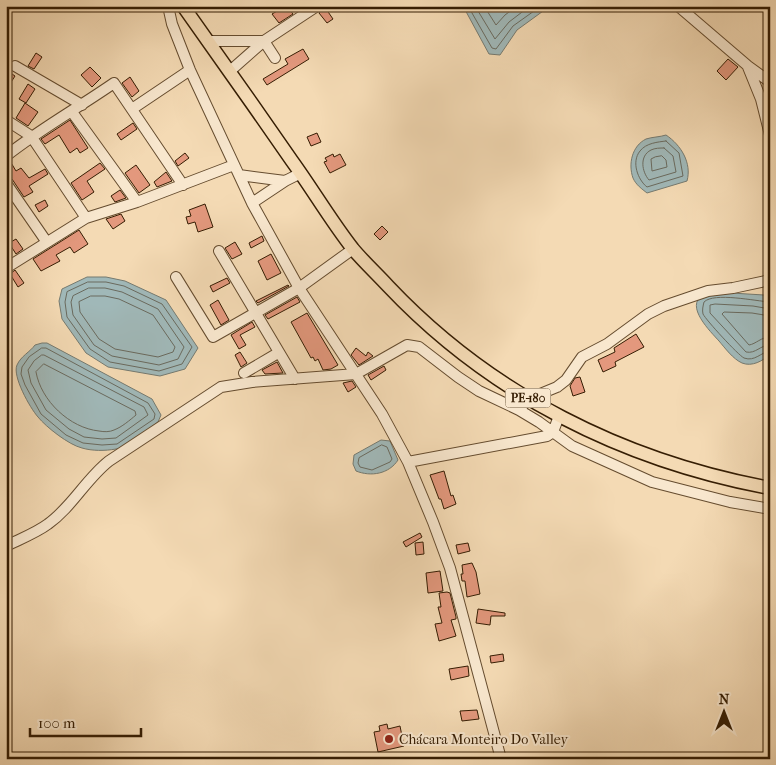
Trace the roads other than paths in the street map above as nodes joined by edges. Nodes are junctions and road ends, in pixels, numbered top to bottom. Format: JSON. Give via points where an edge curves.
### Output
{"nodes":[{"id":1,"x":168,"y":6,"type":"edge"},
{"id":2,"x":183,"y":6,"type":"edge"},
{"id":3,"x":318,"y":6,"type":"edge"},
{"id":4,"x":678,"y":6,"type":"edge"},
{"id":5,"x":207,"y":41,"type":"junction"},
{"id":6,"x":264,"y":41,"type":"junction"},
{"id":7,"x":275,"y":58,"type":"dead end"},
{"id":8,"x":15,"y":66,"type":"dead end"},
{"id":9,"x":748,"y":66,"type":"junction"},
{"id":10,"x":190,"y":70,"type":"junction"},
{"id":11,"x":230,"y":71,"type":"junction"},
{"id":12,"x":770,"y":82,"type":"edge"},
{"id":13,"x":82,"y":105,"type":"junction"},
{"id":14,"x":132,"y":109,"type":"junction"},
{"id":15,"x":72,"y":112,"type":"junction"},
{"id":16,"x":768,"y":119,"type":"edge"},
{"id":17,"x":6,"y":120,"type":"edge"},
{"id":18,"x":770,"y":135,"type":"edge"},
{"id":19,"x":31,"y":136,"type":"junction"},
{"id":20,"x":6,"y":156,"type":"edge"},
{"id":21,"x":236,"y":170,"type":"junction"},
{"id":22,"x":301,"y":173,"type":"junction"},
{"id":23,"x":285,"y":181,"type":"junction"},
{"id":24,"x":6,"y":183,"type":"edge"},
{"id":25,"x":184,"y":185,"type":"junction"},
{"id":26,"x":137,"y":202,"type":"junction"},
{"id":27,"x":252,"y":203,"type":"junction"},
{"id":28,"x":86,"y":218,"type":"junction"},
{"id":29,"x":46,"y":241,"type":"junction"},
{"id":30,"x":353,"y":249,"type":"junction"},
{"id":31,"x":219,"y":251,"type":"dead end"},
{"id":32,"x":6,"y":268,"type":"edge"},
{"id":33,"x":176,"y":277,"type":"dead end"},
{"id":34,"x":770,"y":280,"type":"edge"},
{"id":35,"x":299,"y":288,"type":"junction"},
{"id":36,"x":256,"y":313,"type":"junction"},
{"id":37,"x":278,"y":352,"type":"junction"},
{"id":38,"x":244,"y":373,"type":"dead end"},
{"id":39,"x":356,"y":374,"type":"junction"},
{"id":40,"x":295,"y":379,"type":"junction"},
{"id":41,"x":528,"y":399,"type":"junction"},
{"id":42,"x":519,"y":410,"type":"junction"},
{"id":43,"x":559,"y":416,"type":"junction"},
{"id":44,"x":553,"y":432,"type":"junction"},
{"id":45,"x":408,"y":462,"type":"junction"},
{"id":46,"x":770,"y":488,"type":"edge"},
{"id":47,"x":770,"y":509,"type":"edge"},
{"id":48,"x":6,"y":546,"type":"edge"},
{"id":49,"x":501,"y":759,"type":"edge"}],
"edges":[{"from":1,"to":10,"type":"street"},
{"from":2,"to":5,"type":"main road","number":"PE-180"},
{"from":3,"to":6,"type":"street"},
{"from":4,"to":9,"type":"street"},
{"from":5,"to":6,"type":"street"},
{"from":5,"to":11,"type":"main road","number":"PE-180"},
{"from":6,"to":7,"type":"street"},
{"from":6,"to":11,"type":"street"},
{"from":8,"to":13,"type":"street"},
{"from":9,"to":12,"type":"street"},
{"from":9,"to":16,"type":"street"},
{"from":10,"to":14,"type":"street"},
{"from":10,"to":21,"type":"street"},
{"from":11,"to":22,"type":"main road","number":"PE-180"},
{"from":13,"to":14,"type":"street","via":[[114,83]]},
{"from":13,"to":15,"type":"street"},
{"from":14,"to":25,"type":"street"},
{"from":15,"to":19,"type":"street"},
{"from":15,"to":26,"type":"street"},
{"from":16,"to":18,"type":"street"},
{"from":17,"to":19,"type":"street"},
{"from":19,"to":20,"type":"street"},
{"from":19,"to":28,"type":"street"},
{"from":21,"to":23,"type":"street"},
{"from":21,"to":25,"type":"street"},
{"from":21,"to":27,"type":"street"},
{"from":22,"to":23,"type":"street"},
{"from":22,"to":30,"type":"main road","number":"PE-180"},
{"from":23,"to":27,"type":"street"},
{"from":24,"to":29,"type":"street"},
{"from":25,"to":26,"type":"street"},
{"from":26,"to":28,"type":"street"},
{"from":27,"to":35,"type":"street"},
{"from":28,"to":29,"type":"street"},
{"from":29,"to":32,"type":"street"},
{"from":30,"to":35,"type":"street"},
{"from":30,"to":41,"type":"main road","number":"PE-180","via":[[410,309],[446,341]]},
{"from":31,"to":36,"type":"street"},
{"from":33,"to":36,"type":"street","via":[[214,337]]},
{"from":34,"to":41,"type":"street","via":[[708,291],[664,306],[582,357],[557,387]]},
{"from":35,"to":36,"type":"street"},
{"from":35,"to":39,"type":"street"},
{"from":36,"to":37,"type":"street"},
{"from":37,"to":38,"type":"street"},
{"from":37,"to":40,"type":"street"},
{"from":39,"to":40,"type":"street"},
{"from":39,"to":42,"type":"street","via":[[399,348],[415,345],[472,386]]},
{"from":39,"to":45,"type":"street"},
{"from":40,"to":48,"type":"street","via":[[234,384],[207,395],[101,467],[48,524]]},
{"from":41,"to":42,"type":"street"},
{"from":41,"to":43,"type":"main road","number":"PE-180"},
{"from":42,"to":44,"type":"street"},
{"from":43,"to":44,"type":"street"},
{"from":43,"to":46,"type":"main road","number":"PE-180","via":[[629,450]]},
{"from":44,"to":45,"type":"street","via":[[547,436]]},
{"from":44,"to":47,"type":"street","via":[[572,446],[652,482]]},
{"from":45,"to":49,"type":"street","via":[[450,568]]}]}
